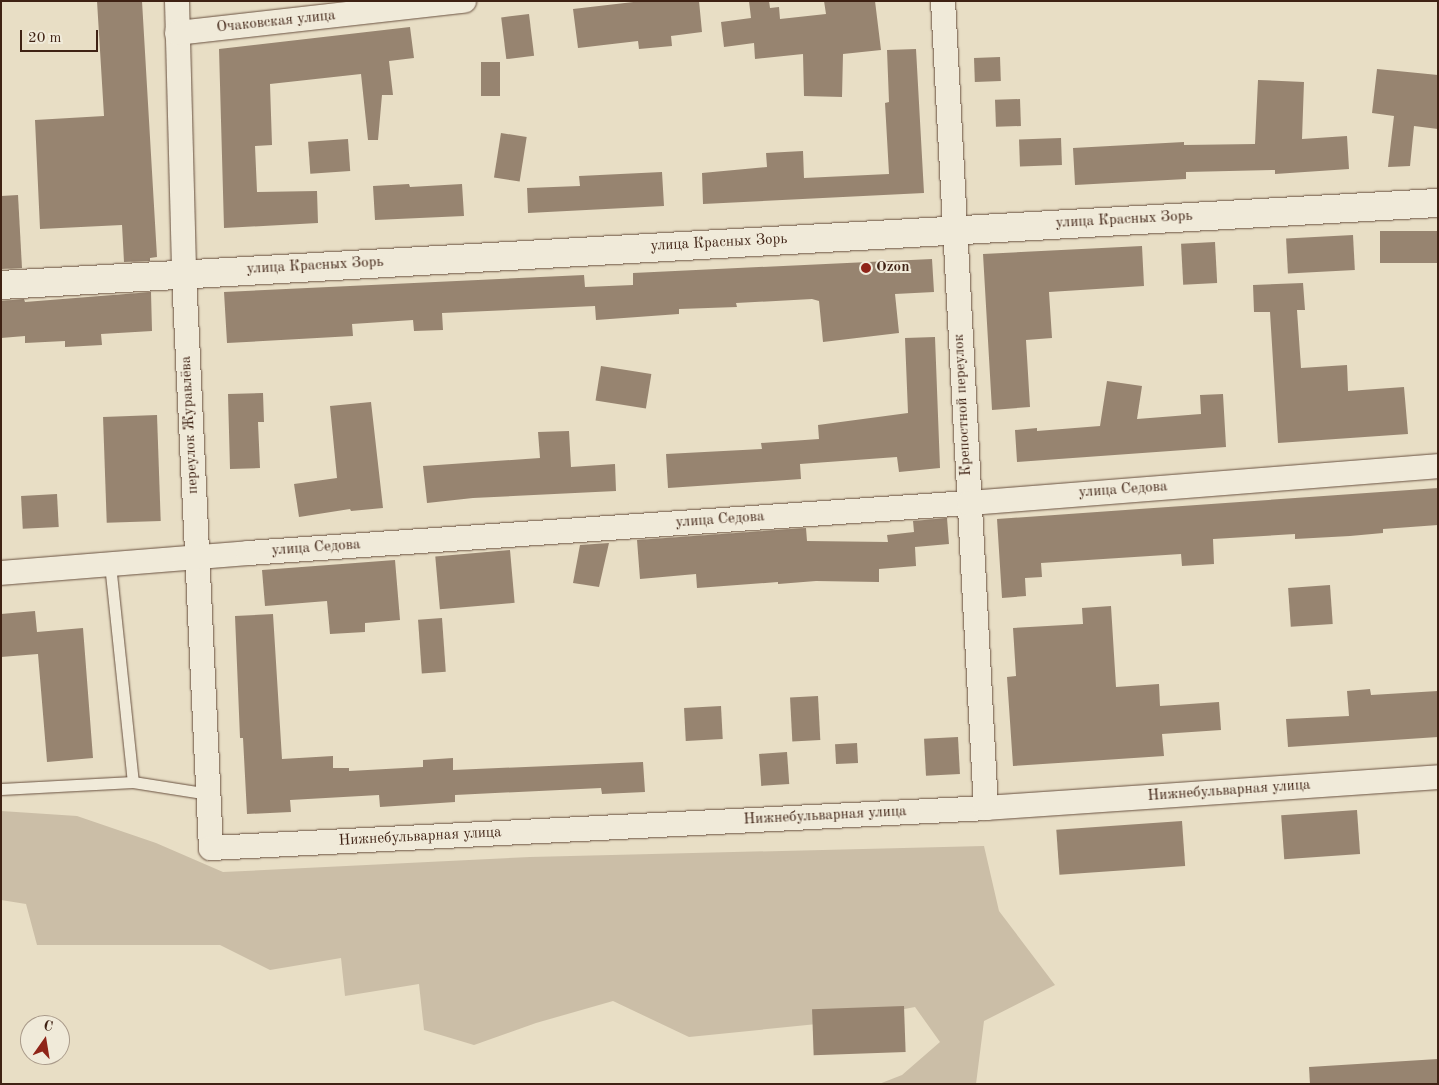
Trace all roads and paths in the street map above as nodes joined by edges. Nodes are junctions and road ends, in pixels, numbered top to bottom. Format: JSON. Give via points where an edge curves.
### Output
{"nodes":[{"id":1,"x":177,"y":1,"type":"edge"},
{"id":2,"x":464,"y":1,"type":"edge"},
{"id":3,"x":943,"y":1,"type":"edge"},
{"id":4,"x":177,"y":33,"type":"junction"},
{"id":5,"x":1438,"y":203,"type":"edge"},
{"id":6,"x":954,"y":230,"type":"junction"},
{"id":7,"x":184,"y":274,"type":"junction"},
{"id":8,"x":1,"y":285,"type":"edge"},
{"id":9,"x":1438,"y":466,"type":"edge"},
{"id":10,"x":968,"y":503,"type":"junction"},
{"id":11,"x":196,"y":557,"type":"junction"},
{"id":12,"x":110,"y":564,"type":"junction"},
{"id":13,"x":1,"y":572,"type":"edge"},
{"id":14,"x":1438,"y":776,"type":"edge"},
{"id":15,"x":133,"y":782,"type":"junction"},
{"id":16,"x":1,"y":789,"type":"edge"},
{"id":17,"x":209,"y":794,"type":"junction"},
{"id":18,"x":986,"y":808,"type":"junction"},
{"id":19,"x":211,"y":848,"type":"joint"}],
"edges":[{"from":1,"to":4,"type":"street","name":"переулок Журавлёва"},
{"from":2,"to":4,"type":"street","name":"Очаковская улица"},
{"from":3,"to":6,"type":"street","name":"Крепостной переулок"},
{"from":4,"to":7,"type":"street","name":"переулок Журавлёва"},
{"from":5,"to":6,"type":"street","name":"улица Красных Зорь"},
{"from":6,"to":7,"type":"street","name":"улица Красных Зорь"},
{"from":6,"to":10,"type":"street","name":"Крепостной переулок"},
{"from":7,"to":8,"type":"street","name":"улица Красных Зорь"},
{"from":7,"to":11,"type":"street","name":"переулок Журавлёва"},
{"from":9,"to":10,"type":"street","name":"улица Седова"},
{"from":10,"to":11,"type":"street","name":"улица Седова"},
{"from":10,"to":18,"type":"street","name":"Крепостной переулок"},
{"from":11,"to":12,"type":"street","name":"улица Седова"},
{"from":11,"to":17,"type":"street","name":"переулок Журавлёва"},
{"from":12,"to":13,"type":"street","name":"улица Седова"},
{"from":12,"to":15,"type":"lane"},
{"from":14,"to":18,"type":"street","name":"Нижнебульварная улица"},
{"from":15,"to":16,"type":"lane"},
{"from":15,"to":17,"type":"lane"},
{"from":17,"to":19,"type":"street","name":"переулок Журавлёва"},
{"from":18,"to":19,"type":"street","name":"Нижнебульварная улица"}]}
